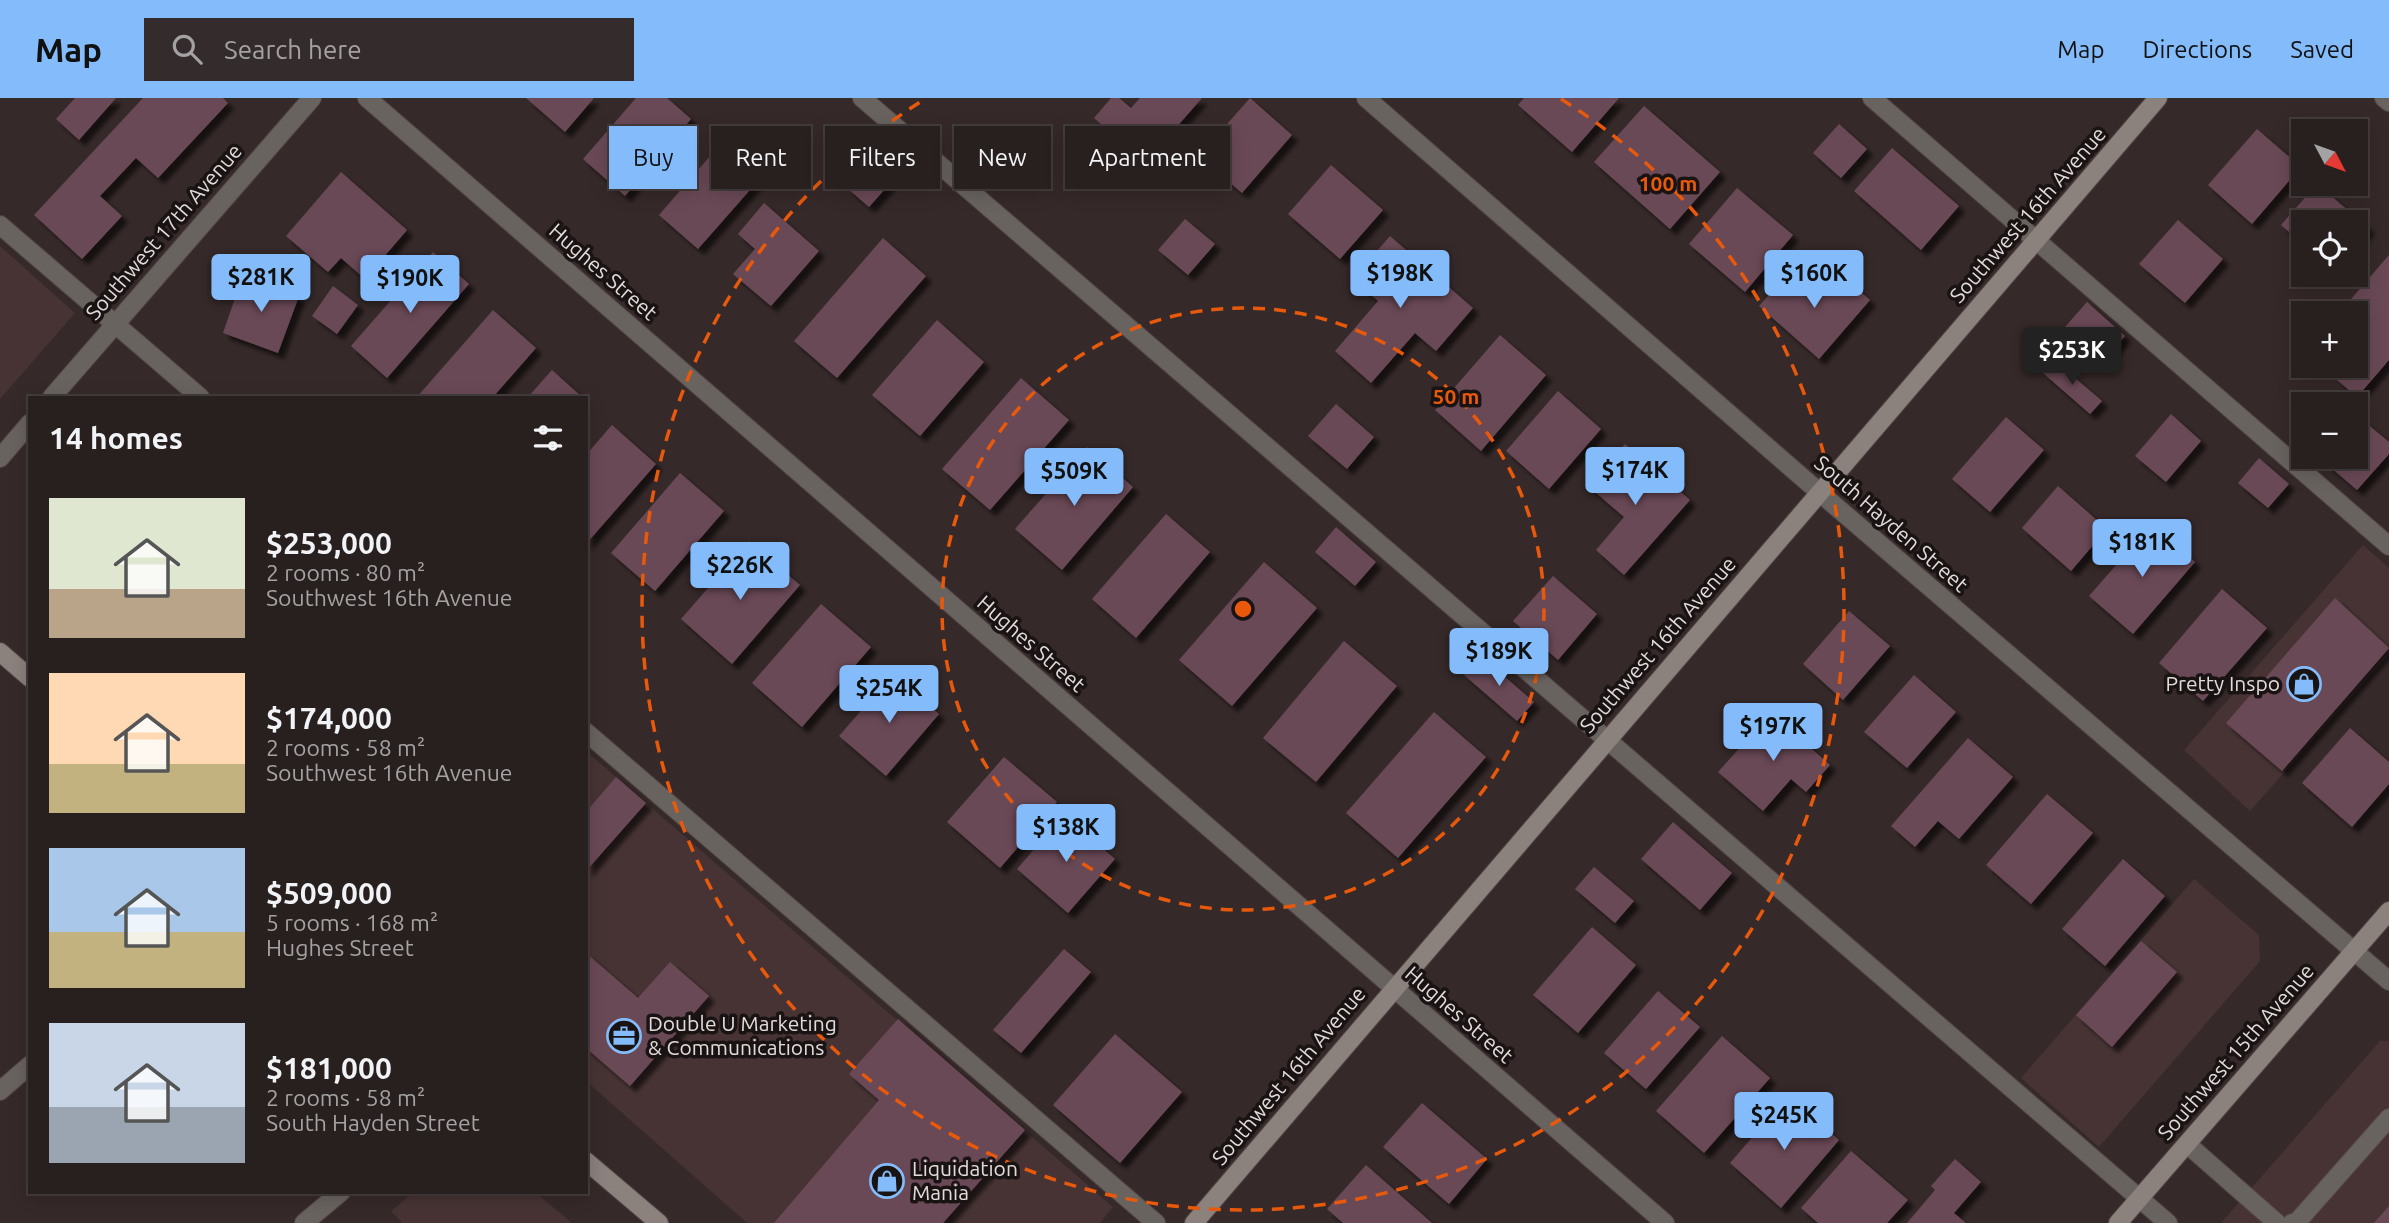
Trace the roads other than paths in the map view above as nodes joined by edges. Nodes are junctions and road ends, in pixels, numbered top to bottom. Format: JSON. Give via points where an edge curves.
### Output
{"nodes":[{"id":1,"x":312,"y":98,"type":"edge"},
{"id":2,"x":367,"y":98,"type":"edge"},
{"id":3,"x":862,"y":98,"type":"edge"},
{"id":4,"x":1366,"y":98,"type":"edge"},
{"id":5,"x":1872,"y":98,"type":"edge"},
{"id":6,"x":2158,"y":98,"type":"edge"},
{"id":7,"x":2384,"y":98,"type":"edge"},
{"id":8,"x":2389,"y":102,"type":"edge"},
{"id":9,"x":0,"y":225,"type":"edge"},
{"id":10,"x":2036,"y":240,"type":"junction"},
{"id":11,"x":114,"y":323,"type":"junction"},
{"id":12,"x":52,"y":396,"type":"edge"},
{"id":13,"x":199,"y":396,"type":"edge"},
{"id":14,"x":28,"y":425,"type":"edge"},
{"id":15,"x":0,"y":458,"type":"edge"},
{"id":16,"x":1819,"y":492,"type":"junction"},
{"id":17,"x":2389,"y":545,"type":"edge"},
{"id":18,"x":2,"y":658,"type":"edge"},
{"id":19,"x":28,"y":677,"type":"edge"},
{"id":20,"x":588,"y":734,"type":"edge"},
{"id":21,"x":1605,"y":741,"type":"junction"},
{"id":22,"x":2389,"y":911,"type":"edge"},
{"id":23,"x":2355,"y":951,"type":"junction"},
{"id":24,"x":2389,"y":981,"type":"edge"},
{"id":25,"x":1394,"y":988,"type":"junction"},
{"id":26,"x":28,"y":1067,"type":"edge"},
{"id":27,"x":0,"y":1091,"type":"edge"},
{"id":28,"x":2389,"y":1118,"type":"edge"},
{"id":29,"x":2187,"y":1144,"type":"junction"},
{"id":30,"x":588,"y":1163,"type":"edge"},
{"id":31,"x":339,"y":1194,"type":"edge"},
{"id":32,"x":2140,"y":1198,"type":"junction"},
{"id":33,"x":304,"y":1223,"type":"edge"},
{"id":34,"x":659,"y":1223,"type":"edge"},
{"id":35,"x":1156,"y":1223,"type":"edge"},
{"id":36,"x":1194,"y":1223,"type":"edge"},
{"id":37,"x":1665,"y":1223,"type":"edge"},
{"id":38,"x":2118,"y":1223,"type":"edge"},
{"id":39,"x":2168,"y":1223,"type":"edge"},
{"id":40,"x":2277,"y":1223,"type":"edge"},
{"id":41,"x":2292,"y":1223,"type":"edge"}],
"edges":[{"from":1,"to":11,"type":"street","name":"Southwest 17th Avenue"},
{"from":2,"to":25,"type":"street","name":"Hughes Street"},
{"from":3,"to":21,"type":"street"},
{"from":4,"to":16,"type":"street","name":"South Hayden Street"},
{"from":5,"to":10,"type":"street"},
{"from":6,"to":10,"type":"street","name":"Southwest 16th Avenue"},
{"from":7,"to":8,"type":"street"},
{"from":9,"to":11,"type":"street"},
{"from":10,"to":16,"type":"street","name":"Southwest 16th Avenue"},
{"from":10,"to":17,"type":"street"},
{"from":11,"to":12,"type":"street","name":"Southwest 17th Avenue"},
{"from":11,"to":13,"type":"street"},
{"from":14,"to":15,"type":"street"},
{"from":16,"to":21,"type":"street","name":"Southwest 16th Avenue"},
{"from":16,"to":23,"type":"street","name":"South Hayden Street"},
{"from":18,"to":19,"type":"street"},
{"from":20,"to":35,"type":"street"},
{"from":21,"to":25,"type":"street","name":"Southwest 16th Avenue"},
{"from":21,"to":32,"type":"street"},
{"from":22,"to":23,"type":"street","name":"Southwest 15th Avenue"},
{"from":23,"to":24,"type":"street","name":"South Hayden Street"},
{"from":23,"to":29,"type":"street","name":"Southwest 15th Avenue"},
{"from":25,"to":36,"type":"street","name":"Southwest 16th Avenue"},
{"from":25,"to":37,"type":"street","name":"Hughes Street"},
{"from":26,"to":27,"type":"street"},
{"from":28,"to":41,"type":"street"},
{"from":29,"to":32,"type":"street","name":"Southwest 15th Avenue"},
{"from":29,"to":40,"type":"street"},
{"from":30,"to":34,"type":"street"},
{"from":31,"to":33,"type":"street"},
{"from":32,"to":38,"type":"street","name":"Southwest 15th Avenue"},
{"from":32,"to":39,"type":"street"}]}
